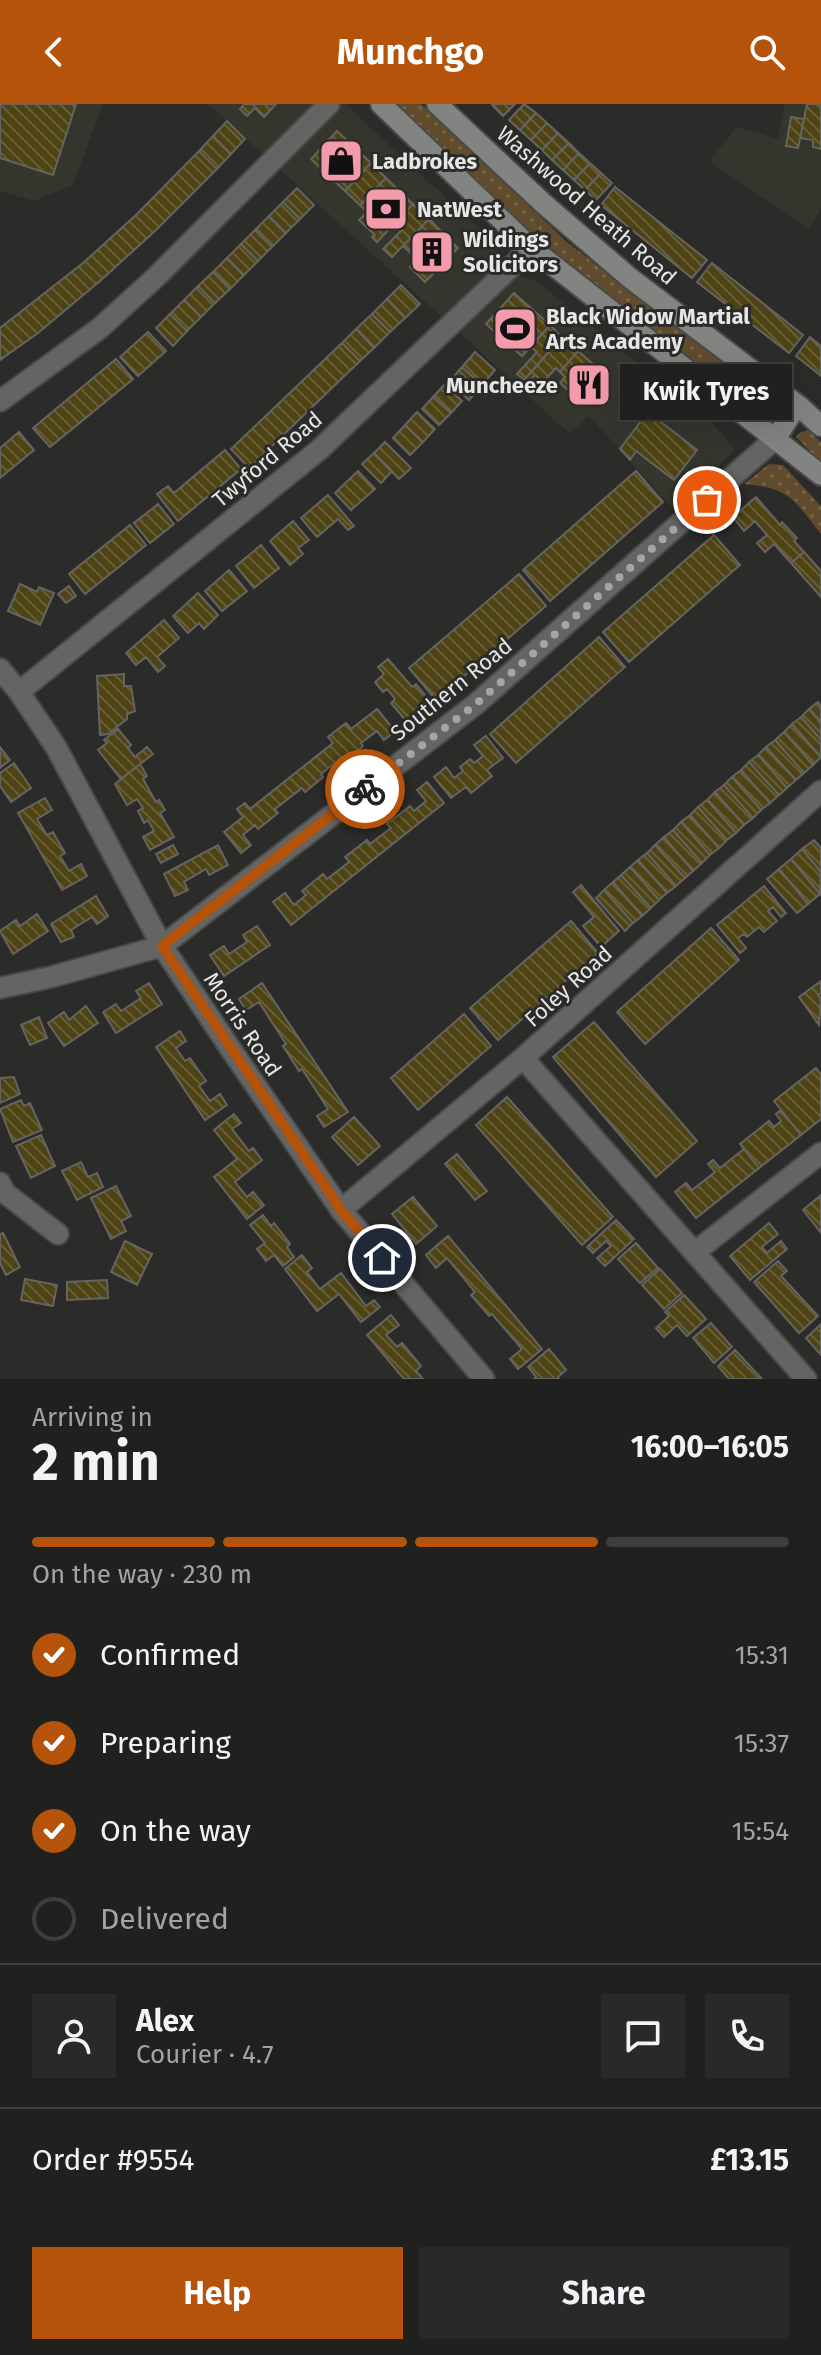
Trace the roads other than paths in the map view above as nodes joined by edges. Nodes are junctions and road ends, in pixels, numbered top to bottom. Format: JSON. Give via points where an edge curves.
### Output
{"nodes":[{"id":1,"x":329,"y":104,"type":"edge"},
{"id":2,"x":381,"y":104,"type":"edge"},
{"id":3,"x":437,"y":104,"type":"edge"},
{"id":4,"x":531,"y":248,"type":"junction"},
{"id":5,"x":0,"y":401,"type":"edge"},
{"id":6,"x":797,"y":405,"type":"junction"},
{"id":7,"x":821,"y":426,"type":"edge"},
{"id":8,"x":776,"y":438,"type":"junction"},
{"id":9,"x":821,"y":475,"type":"edge"},
{"id":10,"x":0,"y":669,"type":"edge"},
{"id":11,"x":19,"y":692,"type":"junction"},
{"id":12,"x":821,"y":791,"type":"edge"},
{"id":13,"x":162,"y":946,"type":"junction"},
{"id":14,"x":0,"y":988,"type":"edge"},
{"id":15,"x":523,"y":1058,"type":"junction"},
{"id":16,"x":821,"y":1153,"type":"edge"},
{"id":17,"x":0,"y":1183,"type":"edge"},
{"id":18,"x":341,"y":1210,"type":"junction"},
{"id":19,"x":58,"y":1234,"type":"dead end"},
{"id":20,"x":695,"y":1252,"type":"junction"},
{"id":21,"x":484,"y":1379,"type":"edge"},
{"id":22,"x":806,"y":1379,"type":"edge"}],
"edges":[{"from":1,"to":5,"type":"street","via":[[100,328]]},
{"from":2,"to":4,"type":"main road"},
{"from":3,"to":6,"type":"main road","name":"Washwood Heath Road","via":[[630,278]]},
{"from":4,"to":8,"type":"main road"},
{"from":4,"to":11,"type":"street","name":"Twyford Road","via":[[319,450]]},
{"from":6,"to":7,"type":"main road","name":"Washwood Heath Road"},
{"from":6,"to":8,"type":"main road"},
{"from":8,"to":9,"type":"main road"},
{"from":8,"to":13,"type":"street","name":"Southern Road","via":[[476,704]]},
{"from":10,"to":11,"type":"street","name":"Morris Road"},
{"from":11,"to":13,"type":"street","name":"Morris Road","via":[[56,747]]},
{"from":12,"to":15,"type":"street","name":"Foley Road"},
{"from":13,"to":14,"type":"street","name":"Southern Road"},
{"from":13,"to":18,"type":"street","name":"Morris Road"},
{"from":15,"to":18,"type":"street","name":"Foley Road"},
{"from":15,"to":20,"type":"street"},
{"from":16,"to":20,"type":"street"},
{"from":17,"to":19,"type":"street","via":[[5,1193]]},
{"from":18,"to":21,"type":"street","name":"Morris Road"},
{"from":20,"to":22,"type":"street"}]}
